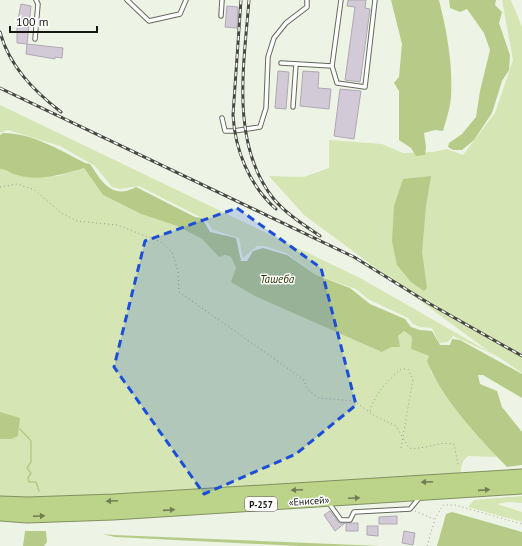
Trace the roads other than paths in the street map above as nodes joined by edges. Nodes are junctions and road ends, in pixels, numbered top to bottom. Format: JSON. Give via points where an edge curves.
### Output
{"nodes":[{"id":1,"x":36,"y":0,"type":"edge"},
{"id":2,"x":127,"y":0,"type":"edge"},
{"id":3,"x":186,"y":0,"type":"edge"},
{"id":4,"x":222,"y":0,"type":"edge"},
{"id":5,"x":307,"y":0,"type":"edge"},
{"id":6,"x":341,"y":0,"type":"edge"},
{"id":7,"x":375,"y":0,"type":"edge"},
{"id":8,"x":221,"y":16,"type":"dead end"},
{"id":9,"x":35,"y":39,"type":"dead end"},
{"id":10,"x":281,"y":63,"type":"dead end"},
{"id":11,"x":296,"y":64,"type":"junction"},
{"id":12,"x":332,"y":66,"type":"junction"},
{"id":13,"x":293,"y":106,"type":"dead end"},
{"id":14,"x":222,"y":118,"type":"dead end"},
{"id":15,"x":522,"y":476,"type":"edge"},
{"id":16,"x":522,"y":487,"type":"edge"},
{"id":17,"x":422,"y":494,"type":"junction"},
{"id":18,"x":327,"y":499,"type":"junction"},
{"id":19,"x":0,"y":503,"type":"edge"},
{"id":20,"x":0,"y":514,"type":"edge"}],
"edges":[{"from":1,"to":9,"type":"lane","via":[[38,4]]},
{"from":2,"to":3,"type":"lane","via":[[149,22],[180,14]]},
{"from":4,"to":8,"type":"lane"},
{"from":5,"to":14,"type":"lane","via":[[307,7],[286,23],[274,38],[268,57],[266,108],[260,128],[225,131]]},
{"from":6,"to":12,"type":"lane"},
{"from":7,"to":12,"type":"lane","via":[[365,87],[337,83]]},
{"from":10,"to":11,"type":"lane"},
{"from":11,"to":12,"type":"lane"},
{"from":11,"to":13,"type":"lane"},
{"from":15,"to":19,"type":"highway","name":"«Енисей»","number":"Р-257","one_way":true,"via":[[114,501]]},
{"from":17,"to":16,"type":"highway","name":"«Енисей»","number":"Р-257","one_way":true},
{"from":18,"to":17,"type":"highway","name":"«Енисей»","number":"Р-257","one_way":true},
{"from":17,"to":18,"type":"lane","via":[[410,509],[354,512],[350,520],[341,520]]},
{"from":20,"to":18,"type":"highway","name":"«Енисей»","number":"Р-257","one_way":true,"via":[[113,514]]}]}
